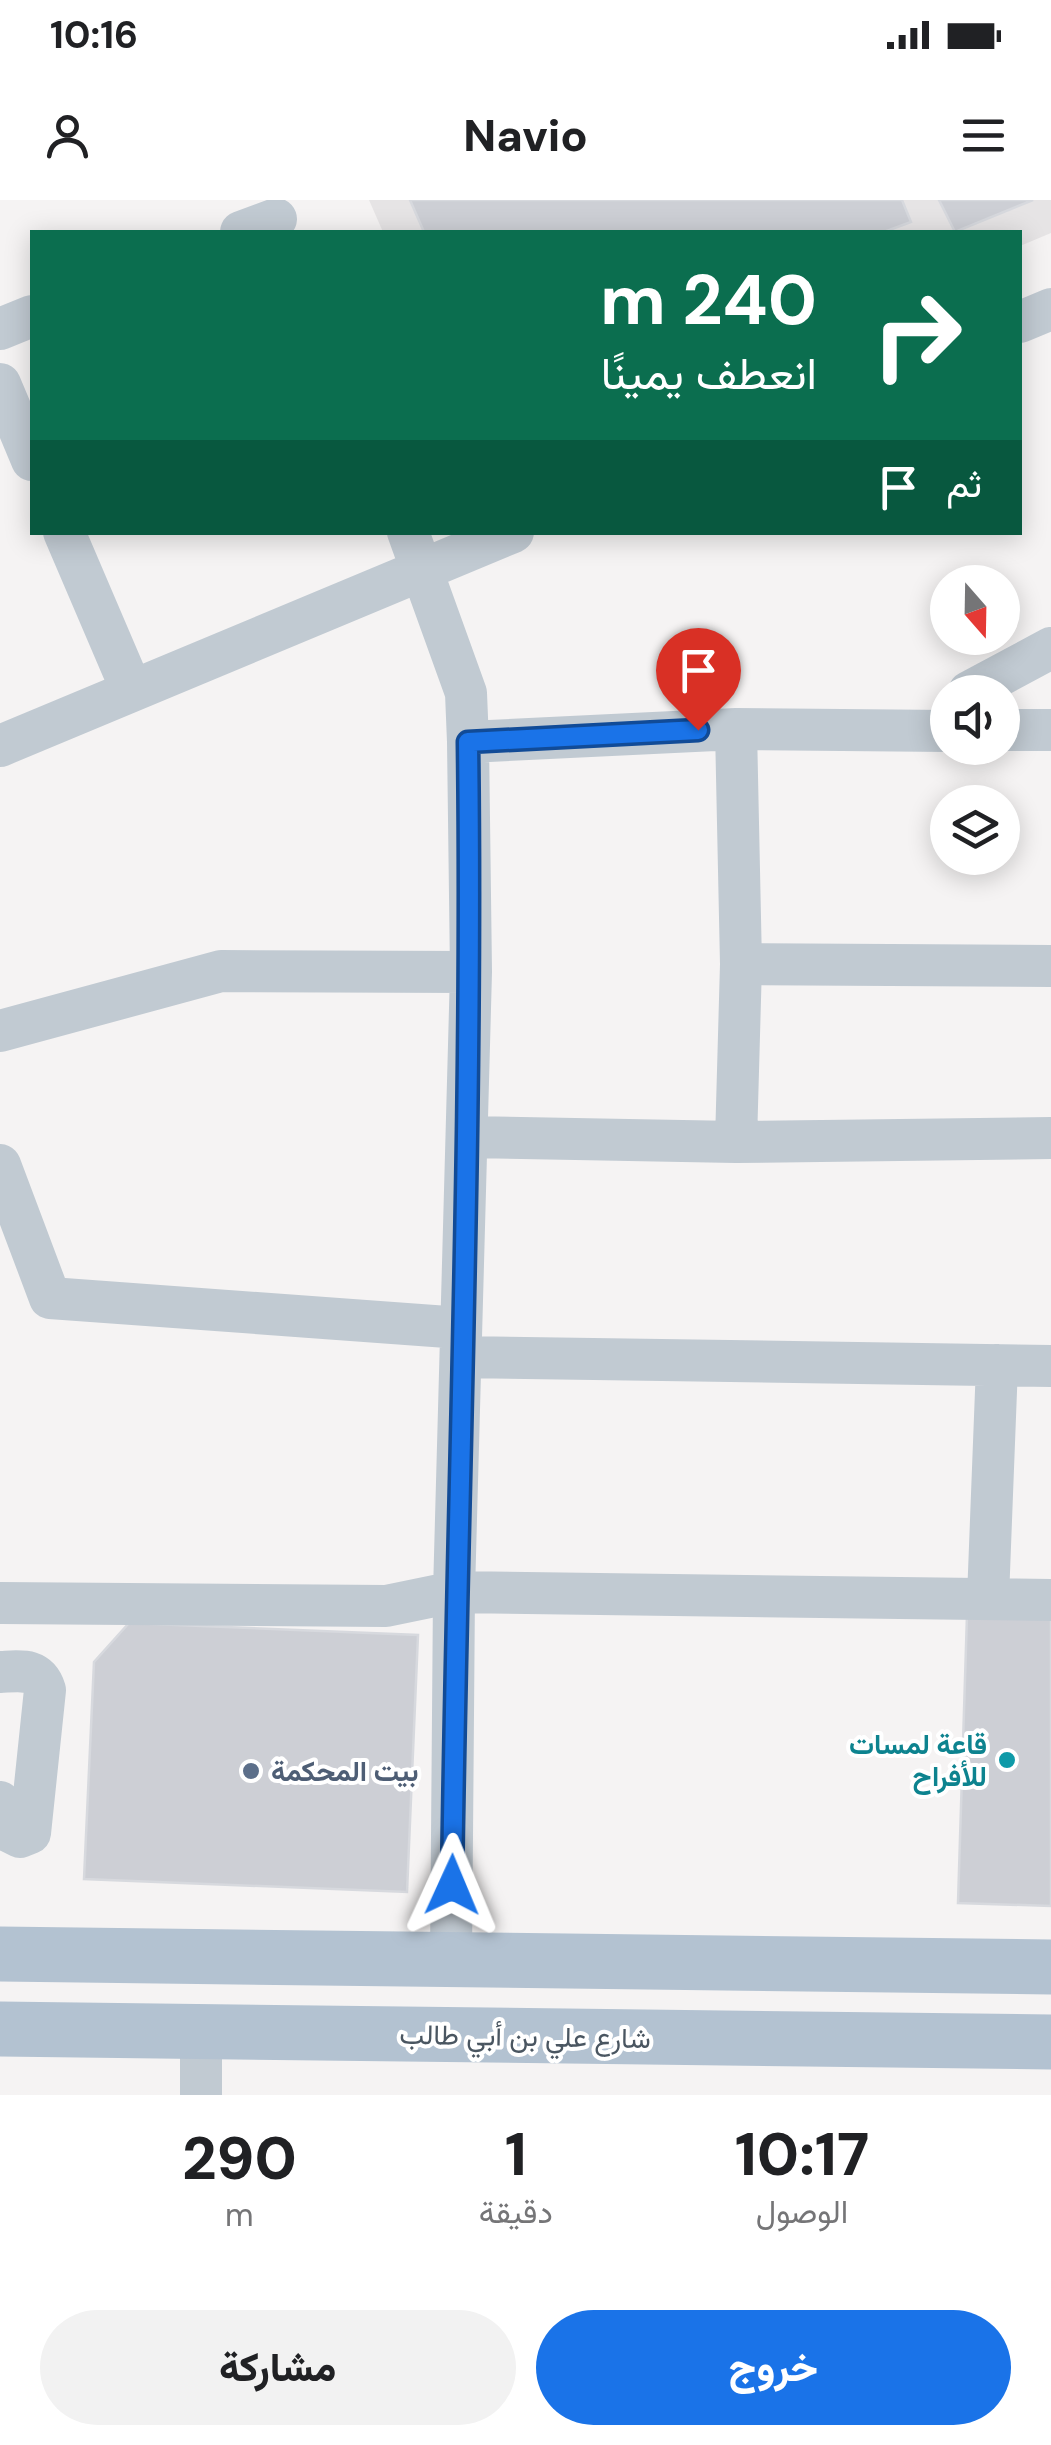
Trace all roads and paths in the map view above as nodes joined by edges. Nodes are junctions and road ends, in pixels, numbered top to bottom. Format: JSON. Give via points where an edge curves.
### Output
{"nodes":[{"id":1,"x":1051,"y":309,"type":"edge"},
{"id":2,"x":30,"y":317,"type":"edge"},
{"id":3,"x":1022,"y":321,"type":"edge"},
{"id":4,"x":0,"y":328,"type":"edge"},
{"id":5,"x":0,"y":384,"type":"edge"},
{"id":6,"x":30,"y":455,"type":"edge"},
{"id":7,"x":65,"y":535,"type":"edge"},
{"id":8,"x":498,"y":535,"type":"edge"},
{"id":9,"x":416,"y":551,"type":"edge"},
{"id":10,"x":1051,"y":648,"type":"edge"},
{"id":11,"x":1001,"y":675,"type":"edge"},
{"id":12,"x":132,"y":691,"type":"junction"},
{"id":13,"x":930,"y":714,"type":"edge"},
{"id":14,"x":736,"y":728,"type":"junction"},
{"id":15,"x":1020,"y":730,"type":"edge"},
{"id":16,"x":1051,"y":730,"type":"edge"},
{"id":17,"x":930,"y":731,"type":"edge"},
{"id":18,"x":898,"y":732,"type":"junction"},
{"id":19,"x":468,"y":742,"type":"junction"},
{"id":20,"x":0,"y":746,"type":"edge"},
{"id":21,"x":741,"y":964,"type":"junction"},
{"id":22,"x":1051,"y":966,"type":"edge"},
{"id":23,"x":471,"y":972,"type":"junction"},
{"id":24,"x":0,"y":1031,"type":"edge"},
{"id":25,"x":468,"y":1137,"type":"junction"},
{"id":26,"x":1051,"y":1138,"type":"edge"},
{"id":27,"x":736,"y":1142,"type":"junction"},
{"id":28,"x":0,"y":1165,"type":"edge"},
{"id":29,"x":461,"y":1343,"type":"junction"},
{"id":30,"x":997,"y":1366,"type":"junction"},
{"id":31,"x":1051,"y":1366,"type":"edge"},
{"id":32,"x":454,"y":1592,"type":"junction"},
{"id":33,"x":988,"y":1598,"type":"junction"},
{"id":34,"x":1051,"y":1600,"type":"edge"},
{"id":35,"x":0,"y":1604,"type":"edge"},
{"id":36,"x":0,"y":1672,"type":"edge"},
{"id":37,"x":0,"y":1802,"type":"edge"},
{"id":38,"x":3,"y":1952,"type":"edge"},
{"id":39,"x":451,"y":1958,"type":"junction"},
{"id":40,"x":1051,"y":1966,"type":"edge"},
{"id":41,"x":0,"y":2028,"type":"edge"},
{"id":42,"x":200,"y":2032,"type":"junction"},
{"id":43,"x":1051,"y":2042,"type":"edge"},
{"id":44,"x":200,"y":2095,"type":"edge"}],
"edges":[{"from":1,"to":3,"type":"street"},
{"from":2,"to":4,"type":"street"},
{"from":5,"to":6,"type":"street"},
{"from":7,"to":12,"type":"street"},
{"from":8,"to":9,"type":"street"},
{"from":9,"to":12,"type":"street"},
{"from":9,"to":19,"type":"street","via":[[466,693]]},
{"from":10,"to":11,"type":"street"},
{"from":12,"to":20,"type":"street"},
{"from":13,"to":18,"type":"street"},
{"from":14,"to":18,"type":"street"},
{"from":14,"to":19,"type":"street"},
{"from":14,"to":21,"type":"street"},
{"from":15,"to":16,"type":"street"},
{"from":17,"to":18,"type":"street"},
{"from":19,"to":23,"type":"street"},
{"from":21,"to":22,"type":"street"},
{"from":21,"to":27,"type":"street"},
{"from":23,"to":24,"type":"street","via":[[222,971]]},
{"from":23,"to":25,"type":"street"},
{"from":25,"to":27,"type":"street"},
{"from":25,"to":29,"type":"street"},
{"from":26,"to":27,"type":"street"},
{"from":28,"to":29,"type":"street","via":[[50,1298]]},
{"from":29,"to":30,"type":"street"},
{"from":29,"to":32,"type":"street"},
{"from":30,"to":31,"type":"street"},
{"from":30,"to":33,"type":"street"},
{"from":32,"to":33,"type":"street"},
{"from":32,"to":35,"type":"street","via":[[386,1606]]},
{"from":32,"to":39,"type":"street"},
{"from":33,"to":34,"type":"street"},
{"from":36,"to":37,"type":"street","via":[[30,1671],[45,1690],[30,1834],[10,1832]]},
{"from":38,"to":39,"type":"main road"},
{"from":39,"to":40,"type":"main road"},
{"from":41,"to":42,"type":"main road","name":"شارع علي بن أبي طالب"},
{"from":42,"to":43,"type":"main road","name":"شارع علي بن أبي طالب"},
{"from":42,"to":44,"type":"street"}]}
